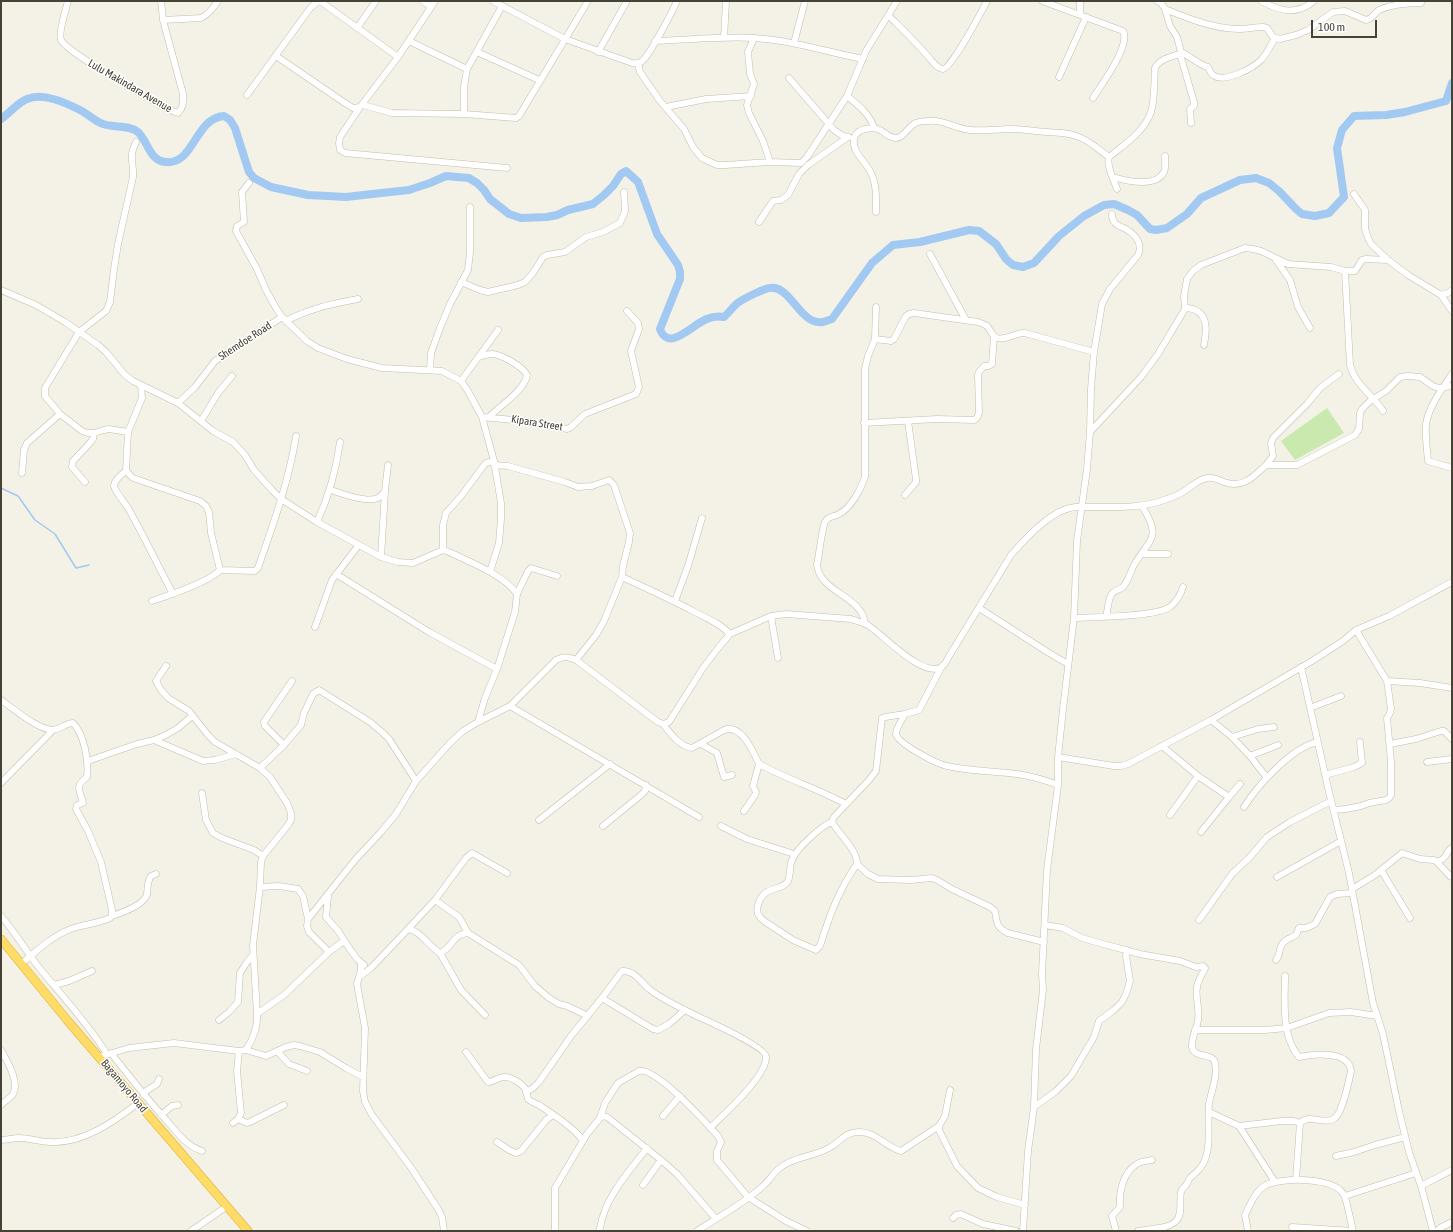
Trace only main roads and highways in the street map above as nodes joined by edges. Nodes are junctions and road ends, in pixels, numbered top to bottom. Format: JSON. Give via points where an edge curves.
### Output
{"nodes":[{"id":1,"x":1,"y":940,"type":"edge"},
{"id":2,"x":248,"y":1231,"type":"edge"}],
"edges":[{"from":1,"to":2,"type":"highway","name":"Bagamoyo Road","via":[[106,1055],[138,1103]]}]}
